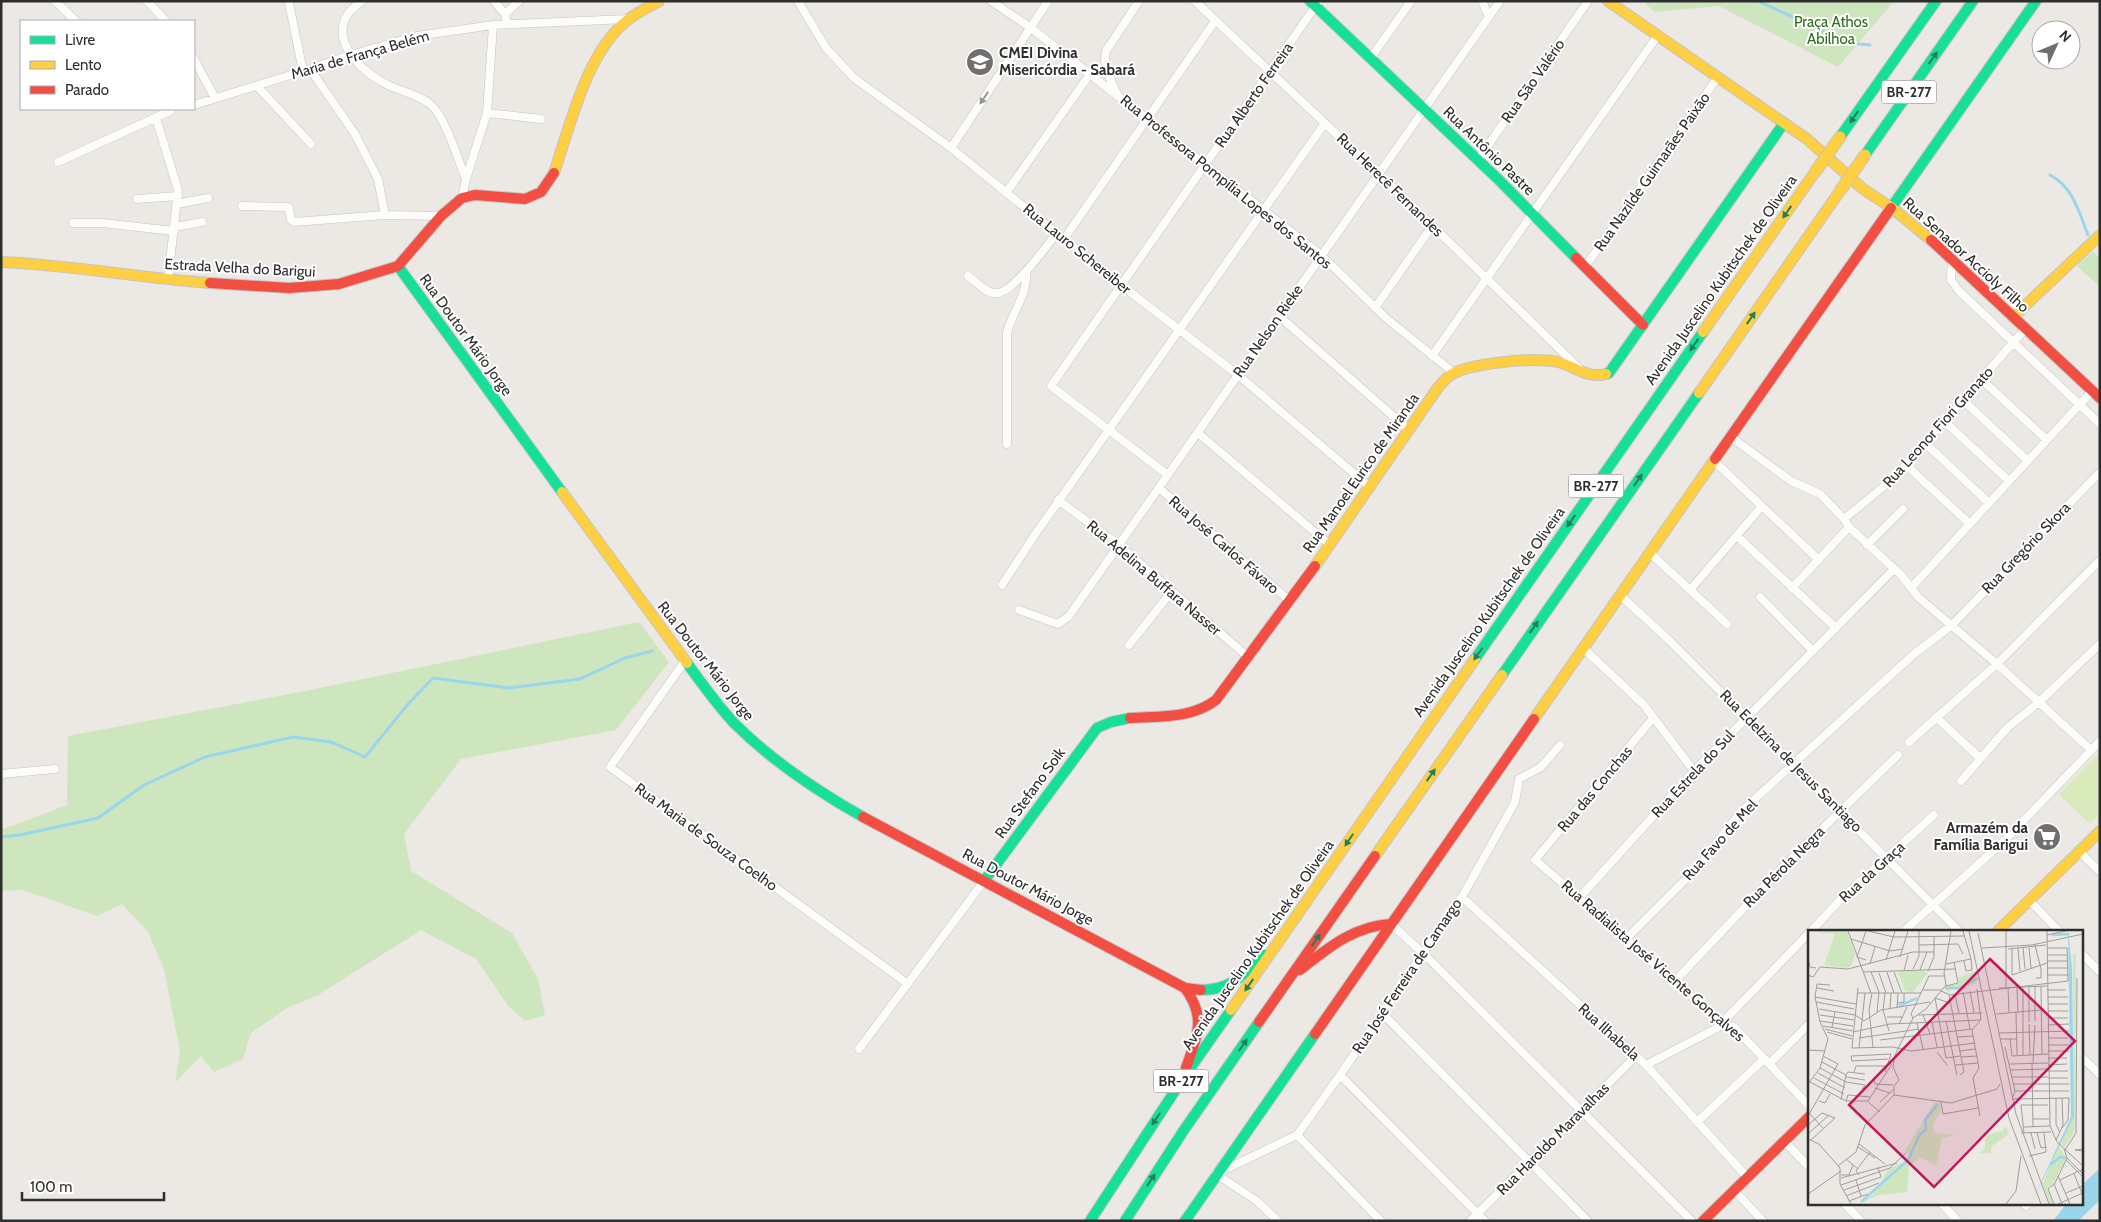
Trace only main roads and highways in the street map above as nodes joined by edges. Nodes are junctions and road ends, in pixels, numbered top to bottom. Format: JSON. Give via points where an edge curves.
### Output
{"nodes":[{"id":1,"x":659,"y":1,"type":"edge"},
{"id":2,"x":1608,"y":1,"type":"edge"},
{"id":3,"x":1936,"y":1,"type":"edge"},
{"id":4,"x":1973,"y":1,"type":"edge"},
{"id":5,"x":2036,"y":1,"type":"edge"},
{"id":6,"x":1315,"y":3,"type":"edge"},
{"id":7,"x":1784,"y":123,"type":"junction"},
{"id":8,"x":1892,"y":208,"type":"junction"},
{"id":9,"x":2100,"y":235,"type":"edge"},
{"id":10,"x":1,"y":262,"type":"edge"},
{"id":11,"x":398,"y":266,"type":"junction"},
{"id":12,"x":2013,"y":317,"type":"junction"},
{"id":13,"x":1643,"y":326,"type":"junction"},
{"id":14,"x":2096,"y":394,"type":"edge"},
{"id":15,"x":1216,"y":700,"type":"joint"},
{"id":16,"x":2100,"y":831,"type":"edge"},
{"id":17,"x":984,"y":881,"type":"junction"},
{"id":18,"x":1391,"y":924,"type":"junction"},
{"id":19,"x":1999,"y":930,"type":"edge"},
{"id":20,"x":1277,"y":945,"type":"junction"},
{"id":21,"x":1288,"y":980,"type":"junction"},
{"id":22,"x":1185,"y":988,"type":"junction"},
{"id":23,"x":1182,"y":1080,"type":"junction"},
{"id":24,"x":1808,"y":1118,"type":"edge"},
{"id":25,"x":1090,"y":1221,"type":"edge"},
{"id":26,"x":1125,"y":1221,"type":"edge"},
{"id":27,"x":1185,"y":1221,"type":"edge"},
{"id":28,"x":1703,"y":1221,"type":"edge"}],
"edges":[{"from":1,"to":11,"type":"main road","via":[[628,19],[602,48],[581,91],[548,185],[534,197],[525,199],[483,195],[462,198],[441,216]]},
{"from":2,"to":7,"type":"main road","name":"Rua Senador Accioly Filho"},
{"from":3,"to":20,"type":"main road","name":"Avenida Juscelino Kubitschek de Oliveira","number":"BR-277","one_way":true,"bridge":true},
{"from":21,"to":4,"type":"main road","number":"BR-277","one_way":true,"bridge":true},
{"from":5,"to":8,"type":"main road"},
{"from":6,"to":13,"type":"main road","name":"Rua Antônio Pastre","via":[[1478,160]]},
{"from":7,"to":8,"type":"main road","name":"Rua Senador Accioly Filho","via":[[1872,196]]},
{"from":7,"to":13,"type":"main road"},
{"from":8,"to":12,"type":"main road","name":"Rua Senador Accioly Filho"},
{"from":8,"to":18,"type":"main road"},
{"from":9,"to":12,"type":"main road"},
{"from":10,"to":11,"type":"main road","name":"Estrada Velha do Barigui","via":[[168,280],[305,288],[339,284]]},
{"from":11,"to":17,"type":"main road","name":"Rua Doutor Mário Jorge","via":[[737,728],[789,770],[850,809]]},
{"from":12,"to":14,"type":"main road","name":"Rua Senador Accioly Filho"},
{"from":13,"to":15,"type":"main road","name":"Rua Manoel Eurico de Miranda","via":[[1609,372],[1598,375],[1557,362],[1538,360],[1479,366],[1454,373],[1437,389],[1330,545]]},
{"from":15,"to":17,"type":"main road","name":"Rua Stefano Soik","via":[[1207,708],[1193,713],[1121,719],[1097,728]]},
{"from":16,"to":19,"type":"main road"},
{"from":17,"to":22,"type":"main road","name":"Rua Doutor Mário Jorge"},
{"from":18,"to":21,"type":"main road","via":[[1371,926],[1354,933]]},
{"from":18,"to":27,"type":"main road"},
{"from":20,"to":22,"type":"main road","name":"Rua Doutor Mário Jorge","via":[[1237,980],[1221,989]]},
{"from":20,"to":23,"type":"main road","name":"Avenida Juscelino Kubitschek de Oliveira","number":"BR-277","one_way":true},
{"from":26,"to":21,"type":"main road","number":"BR-277","one_way":true},
{"from":22,"to":23,"type":"main road","via":[[1197,1004],[1200,1021]]},
{"from":23,"to":25,"type":"main road","name":"Avenida Juscelino Kubitschek de Oliveira","number":"BR-277","one_way":true},
{"from":24,"to":28,"type":"main road"}]}
